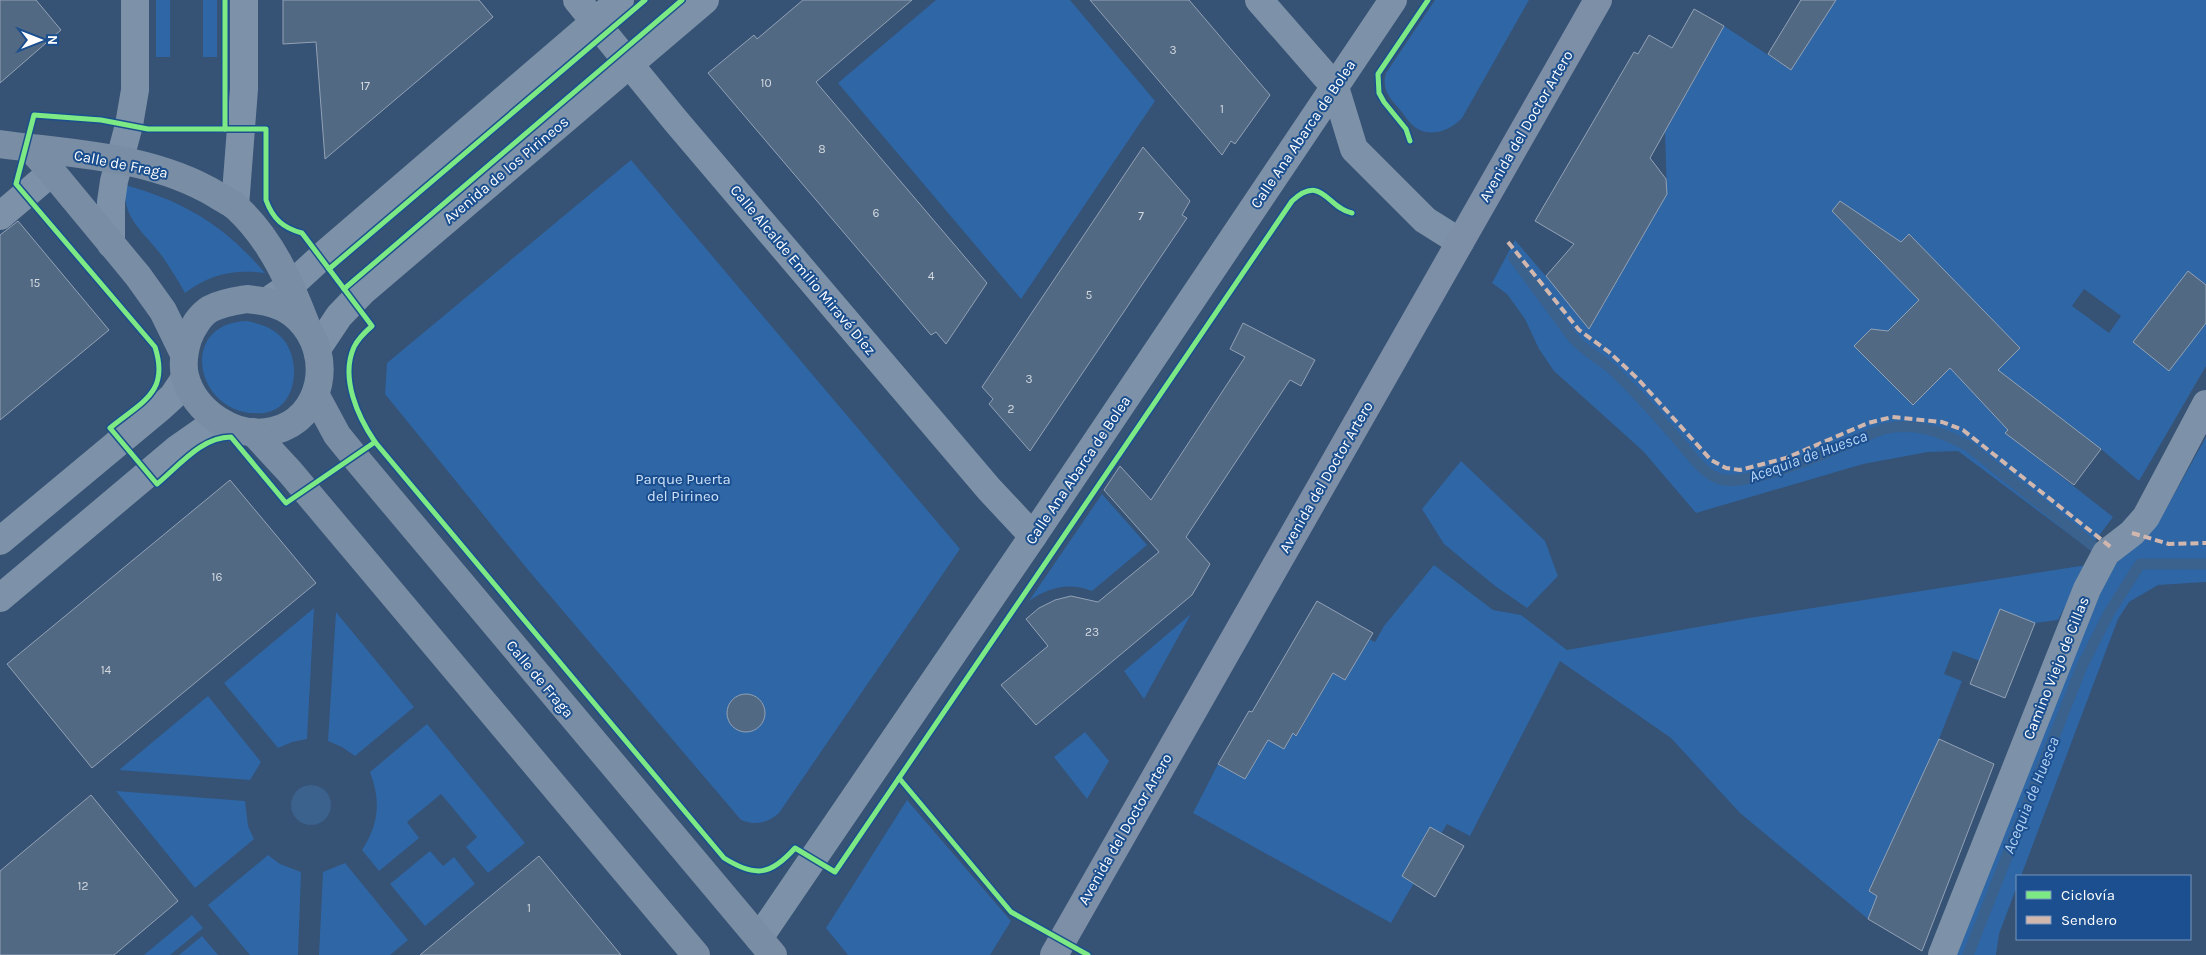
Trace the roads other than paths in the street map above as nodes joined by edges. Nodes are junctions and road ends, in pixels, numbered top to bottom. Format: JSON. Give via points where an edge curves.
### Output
{"nodes":[{"id":1,"x":135,"y":0,"type":"edge"},
{"id":2,"x":244,"y":0,"type":"edge"},
{"id":3,"x":577,"y":0,"type":"edge"},
{"id":4,"x":620,"y":0,"type":"edge"},
{"id":5,"x":705,"y":0,"type":"edge"},
{"id":6,"x":1259,"y":0,"type":"edge"},
{"id":7,"x":1393,"y":0,"type":"edge"},
{"id":8,"x":1598,"y":0,"type":"edge"},
{"id":9,"x":595,"y":22,"type":"junction"},
{"id":10,"x":630,"y":64,"type":"junction"},
{"id":11,"x":1335,"y":87,"type":"junction"},
{"id":12,"x":0,"y":144,"type":"edge"},
{"id":13,"x":30,"y":148,"type":"junction"},
{"id":14,"x":119,"y":160,"type":"junction"},
{"id":15,"x":52,"y":172,"type":"junction"},
{"id":16,"x":235,"y":206,"type":"junction"},
{"id":17,"x":0,"y":216,"type":"edge"},
{"id":18,"x":1460,"y":242,"type":"junction"},
{"id":19,"x":112,"y":244,"type":"junction"},
{"id":20,"x":291,"y":285,"type":"junction"},
{"id":21,"x":268,"y":301,"type":"junction"},
{"id":22,"x":313,"y":341,"type":"junction"},
{"id":23,"x":185,"y":366,"type":"junction"},
{"id":24,"x":316,"y":396,"type":"junction"},
{"id":25,"x":2206,"y":404,"type":"edge"},
{"id":26,"x":222,"y":423,"type":"junction"},
{"id":27,"x":253,"y":432,"type":"junction"},
{"id":28,"x":1033,"y":536,"type":"junction"},
{"id":29,"x":0,"y":541,"type":"edge"},
{"id":30,"x":0,"y":598,"type":"edge"},
{"id":31,"x":766,"y":946,"type":"edge"},
{"id":32,"x":696,"y":955,"type":"edge"},
{"id":33,"x":1054,"y":955,"type":"edge"},
{"id":34,"x":1942,"y":955,"type":"edge"}],
"edges":[{"from":1,"to":14,"type":"street","via":[[135,90]]},
{"from":2,"to":16,"type":"street","via":[[244,99]]},
{"from":3,"to":9,"type":"street","name":"Calle Alcalde Emilio Miravé Díez"},
{"from":4,"to":9,"type":"street"},
{"from":5,"to":10,"type":"street","name":"Avenida de los Pirineos"},
{"from":6,"to":11,"type":"street"},
{"from":7,"to":11,"type":"street","name":"Calle Ana Abarca de Bolea"},
{"from":8,"to":18,"type":"main road","name":"Avenida del Doctor Artero"},
{"from":9,"to":10,"type":"street","name":"Calle Alcalde Emilio Miravé Díez"},
{"from":9,"to":20,"type":"street"},
{"from":10,"to":22,"type":"street","name":"Avenida de los Pirineos","via":[[363,292]]},
{"from":10,"to":28,"type":"street","name":"Calle Alcalde Emilio Miravé Díez"},
{"from":11,"to":18,"type":"street","via":[[1354,149],[1425,220]]},
{"from":11,"to":28,"type":"street","name":"Calle Ana Abarca de Bolea"},
{"from":12,"to":13,"type":"main road","name":"Calle de Fraga"},
{"from":13,"to":14,"type":"main road","name":"Calle de Fraga"},
{"from":13,"to":15,"type":"main road","name":"Calle de Fraga"},
{"from":14,"to":16,"type":"main road","name":"Calle de Fraga","via":[[190,180]]},
{"from":14,"to":19,"type":"street","via":[[112,202]]},
{"from":15,"to":17,"type":"street"},
{"from":15,"to":19,"type":"main road","name":"Calle de Fraga"},
{"from":16,"to":20,"type":"main road","name":"Calle de Fraga","via":[[258,231]]},
{"from":18,"to":33,"type":"main road","name":"Avenida del Doctor Artero"},
{"from":19,"to":23,"type":"main road","name":"Calle de Fraga","via":[[163,311]]},
{"from":20,"to":21,"type":"street"},
{"from":20,"to":22,"type":"main road","name":"Calle de Fraga"},
{"from":21,"to":22,"type":"main road","via":[[299,319]]},
{"from":21,"to":23,"type":"main road","via":[[237,301],[210,309],[190,333]]},
{"from":22,"to":24,"type":"main road","via":[[319,381]]},
{"from":23,"to":26,"type":"main road","via":[[193,394],[202,407]]},
{"from":23,"to":29,"type":"street","via":[[173,396]]},
{"from":24,"to":27,"type":"main road","via":[[304,415],[289,426]]},
{"from":24,"to":31,"type":"main road","name":"Calle de Fraga","via":[[337,435],[354,456]]},
{"from":25,"to":34,"type":"street","name":"Camino Viejo de Cillas","via":[[2146,517],[2132,534],[2106,553],[2087,590]]},
{"from":26,"to":27,"type":"main road"},
{"from":26,"to":30,"type":"street","via":[[207,428],[177,449]]},
{"from":27,"to":32,"type":"main road"},
{"from":28,"to":31,"type":"street","name":"Calle Ana Abarca de Bolea"}]}
